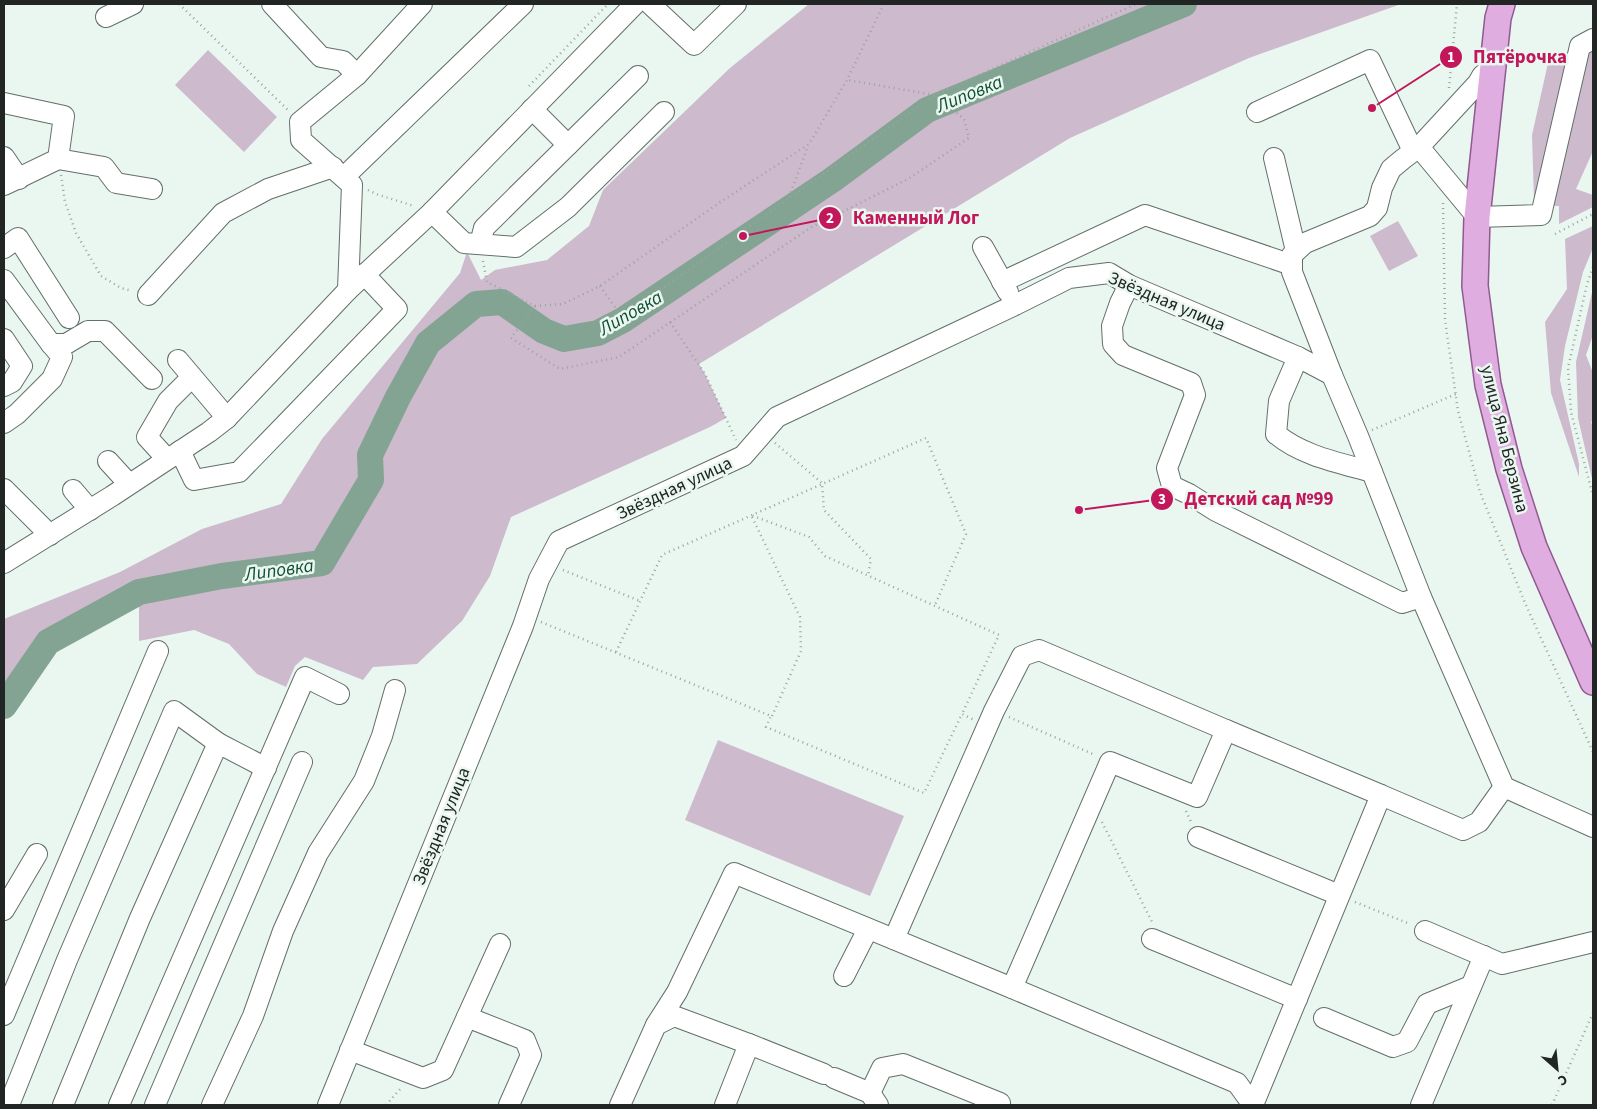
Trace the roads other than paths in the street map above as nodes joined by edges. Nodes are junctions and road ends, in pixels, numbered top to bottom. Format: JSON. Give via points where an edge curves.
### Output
{"nodes":[{"id":1,"x":109,"y":4,"type":"edge"},
{"id":2,"x":133,"y":4,"type":"edge"},
{"id":3,"x":272,"y":4,"type":"edge"},
{"id":4,"x":422,"y":4,"type":"edge"},
{"id":5,"x":523,"y":4,"type":"edge"},
{"id":6,"x":635,"y":4,"type":"edge"},
{"id":7,"x":650,"y":4,"type":"edge"},
{"id":8,"x":736,"y":4,"type":"edge"},
{"id":9,"x":1502,"y":4,"type":"edge"},
{"id":10,"x":1593,"y":39,"type":"edge"},
{"id":11,"x":1493,"y":66,"type":"junction"},
{"id":12,"x":357,"y":75,"type":"junction"},
{"id":13,"x":638,"y":76,"type":"dead end"},
{"id":14,"x":4,"y":103,"type":"edge"},
{"id":15,"x":532,"y":110,"type":"junction"},
{"id":16,"x":664,"y":112,"type":"dead end"},
{"id":17,"x":1257,"y":112,"type":"dead end"},
{"id":18,"x":568,"y":145,"type":"junction"},
{"id":19,"x":1416,"y":149,"type":"junction"},
{"id":20,"x":4,"y":157,"type":"edge"},
{"id":21,"x":1274,"y":158,"type":"dead end"},
{"id":22,"x":58,"y":159,"type":"junction"},
{"id":23,"x":338,"y":172,"type":"junction"},
{"id":24,"x":11,"y":182,"type":"edge"},
{"id":25,"x":152,"y":189,"type":"dead end"},
{"id":26,"x":432,"y":212,"type":"junction"},
{"id":27,"x":1477,"y":217,"type":"junction"},
{"id":28,"x":480,"y":244,"type":"junction"},
{"id":29,"x":983,"y":247,"type":"dead end"},
{"id":30,"x":4,"y":248,"type":"edge"},
{"id":31,"x":1294,"y":258,"type":"junction"},
{"id":32,"x":364,"y":274,"type":"junction"},
{"id":33,"x":4,"y":280,"type":"edge"},
{"id":34,"x":1002,"y":282,"type":"junction"},
{"id":35,"x":1129,"y":285,"type":"junction"},
{"id":36,"x":348,"y":290,"type":"junction"},
{"id":37,"x":148,"y":295,"type":"road end"},
{"id":38,"x":1015,"y":305,"type":"junction"},
{"id":39,"x":69,"y":318,"type":"dead end"},
{"id":40,"x":4,"y":339,"type":"edge"},
{"id":41,"x":51,"y":344,"type":"junction"},
{"id":42,"x":1298,"y":357,"type":"junction"},
{"id":43,"x":178,"y":360,"type":"dead end"},
{"id":44,"x":1332,"y":375,"type":"junction"},
{"id":45,"x":192,"y":377,"type":"junction"},
{"id":46,"x":152,"y":380,"type":"dead end"},
{"id":47,"x":4,"y":386,"type":"edge"},
{"id":48,"x":227,"y":418,"type":"junction"},
{"id":49,"x":4,"y":423,"type":"edge"},
{"id":50,"x":173,"y":455,"type":"junction"},
{"id":51,"x":108,"y":461,"type":"dead end"},
{"id":52,"x":1372,"y":472,"type":"junction"},
{"id":53,"x":130,"y":484,"type":"junction"},
{"id":54,"x":4,"y":490,"type":"edge"},
{"id":55,"x":73,"y":490,"type":"dead end"},
{"id":56,"x":90,"y":510,"type":"junction"},
{"id":57,"x":50,"y":535,"type":"junction"},
{"id":58,"x":4,"y":563,"type":"edge"},
{"id":59,"x":1421,"y":597,"type":"junction"},
{"id":60,"x":158,"y":651,"type":"dead end"},
{"id":61,"x":1593,"y":682,"type":"edge"},
{"id":62,"x":395,"y":690,"type":"dead end"},
{"id":63,"x":339,"y":694,"type":"dead end"},
{"id":64,"x":1226,"y":730,"type":"junction"},
{"id":65,"x":218,"y":744,"type":"junction"},
{"id":66,"x":302,"y":762,"type":"dead end"},
{"id":67,"x":266,"y":768,"type":"junction"},
{"id":68,"x":1504,"y":787,"type":"junction"},
{"id":69,"x":1381,"y":795,"type":"junction"},
{"id":70,"x":1593,"y":828,"type":"edge"},
{"id":71,"x":1198,"y":837,"type":"dead end"},
{"id":72,"x":37,"y":854,"type":"dead end"},
{"id":73,"x":1339,"y":895,"type":"junction"},
{"id":74,"x":4,"y":910,"type":"edge"},
{"id":75,"x":868,"y":929,"type":"junction"},
{"id":76,"x":1425,"y":931,"type":"road end"},
{"id":77,"x":894,"y":939,"type":"junction"},
{"id":78,"x":1157,"y":942,"type":"road end"},
{"id":79,"x":1593,"y":942,"type":"edge"},
{"id":80,"x":500,"y":944,"type":"dead end"},
{"id":81,"x":1484,"y":956,"type":"junction"},
{"id":82,"x":844,"y":976,"type":"dead end"},
{"id":83,"x":1471,"y":986,"type":"junction"},
{"id":84,"x":1012,"y":988,"type":"junction"},
{"id":85,"x":1297,"y":999,"type":"junction"},
{"id":86,"x":4,"y":1015,"type":"edge"},
{"id":87,"x":467,"y":1017,"type":"junction"},
{"id":88,"x":1324,"y":1018,"type":"dead end"},
{"id":89,"x":656,"y":1025,"type":"junction"},
{"id":90,"x":750,"y":1044,"type":"junction"},
{"id":91,"x":350,"y":1050,"type":"junction"},
{"id":92,"x":874,"y":1099,"type":"edge"},
{"id":93,"x":975,"y":1100,"type":"edge"},
{"id":94,"x":1000,"y":1103,"type":"dead end"},
{"id":95,"x":9,"y":1105,"type":"edge"},
{"id":96,"x":62,"y":1105,"type":"edge"},
{"id":97,"x":119,"y":1105,"type":"edge"},
{"id":98,"x":155,"y":1105,"type":"edge"},
{"id":99,"x":212,"y":1105,"type":"edge"},
{"id":100,"x":328,"y":1105,"type":"edge"},
{"id":101,"x":511,"y":1105,"type":"edge"},
{"id":102,"x":620,"y":1105,"type":"edge"},
{"id":103,"x":725,"y":1105,"type":"edge"},
{"id":104,"x":1253,"y":1105,"type":"edge"},
{"id":105,"x":1421,"y":1105,"type":"edge"}],
"edges":[{"from":1,"to":2,"type":"street","via":[[106,18]]},
{"from":3,"to":12,"type":"street","via":[[321,57],[343,61]]},
{"from":4,"to":12,"type":"street"},
{"from":5,"to":23,"type":"street"},
{"from":6,"to":15,"type":"street"},
{"from":7,"to":8,"type":"street","via":[[694,45]]},
{"from":9,"to":11,"type":"main road","name":"улица Яна Берзина"},
{"from":10,"to":27,"type":"street","via":[[1580,46],[1541,215]]},
{"from":11,"to":19,"type":"street"},
{"from":11,"to":27,"type":"main road","name":"улица Яна Берзина"},
{"from":12,"to":23,"type":"street","via":[[300,122],[301,140]]},
{"from":13,"to":18,"type":"street"},
{"from":14,"to":22,"type":"street","via":[[64,116]]},
{"from":15,"to":18,"type":"street"},
{"from":15,"to":26,"type":"street"},
{"from":16,"to":28,"type":"street","via":[[568,208],[516,247]]},
{"from":17,"to":19,"type":"street","via":[[1370,60]]},
{"from":18,"to":28,"type":"street","via":[[484,228]]},
{"from":19,"to":27,"type":"street"},
{"from":19,"to":31,"type":"street","via":[[1391,169],[1377,208],[1370,216],[1305,243]]},
{"from":20,"to":24,"type":"street"},
{"from":21,"to":31,"type":"street"},
{"from":22,"to":24,"type":"street"},
{"from":22,"to":25,"type":"street","via":[[104,167],[116,183]]},
{"from":23,"to":36,"type":"street","via":[[352,184]]},
{"from":23,"to":37,"type":"street","via":[[268,189],[224,213]]},
{"from":26,"to":28,"type":"street","via":[[464,243]]},
{"from":26,"to":32,"type":"street"},
{"from":27,"to":61,"type":"main road","name":"улица Яна Берзина","via":[[1475,286],[1488,385],[1506,460],[1534,547]]},
{"from":29,"to":34,"type":"street"},
{"from":30,"to":39,"type":"street","via":[[18,238]]},
{"from":31,"to":34,"type":"street","via":[[1145,215]]},
{"from":31,"to":44,"type":"street","via":[[1292,272]]},
{"from":32,"to":36,"type":"street"},
{"from":32,"to":50,"type":"street","via":[[397,309],[239,472],[194,480]]},
{"from":33,"to":41,"type":"street"},
{"from":34,"to":38,"type":"street"},
{"from":35,"to":38,"type":"street","name":"Звёздная улица","via":[[1109,273],[1069,278]]},
{"from":35,"to":42,"type":"street","name":"Звёздная улица"},
{"from":35,"to":59,"type":"street","via":[[1112,326],[1113,344],[1123,355],[1191,383],[1195,395],[1167,468],[1172,486],[1216,511],[1402,602]]},
{"from":36,"to":48,"type":"street"},
{"from":38,"to":91,"type":"street","name":"Звёздная улица","via":[[777,417],[744,456],[559,542],[539,579]]},
{"from":40,"to":47,"type":"street","via":[[22,366],[12,382]]},
{"from":41,"to":46,"type":"street","via":[[66,344],[88,331],[104,331]]},
{"from":41,"to":49,"type":"street","via":[[62,357],[52,379]]},
{"from":42,"to":44,"type":"street","name":"Звёздная улица"},
{"from":42,"to":52,"type":"street","via":[[1279,401],[1276,434],[1321,458]]},
{"from":43,"to":45,"type":"street"},
{"from":44,"to":52,"type":"street"},
{"from":45,"to":48,"type":"street"},
{"from":45,"to":50,"type":"street","via":[[168,401],[147,437]]},
{"from":48,"to":50,"type":"street"},
{"from":50,"to":53,"type":"street"},
{"from":51,"to":53,"type":"street"},
{"from":52,"to":59,"type":"street"},
{"from":53,"to":56,"type":"street"},
{"from":54,"to":57,"type":"street"},
{"from":55,"to":56,"type":"street"},
{"from":56,"to":57,"type":"street"},
{"from":57,"to":58,"type":"street"},
{"from":59,"to":68,"type":"street"},
{"from":60,"to":86,"type":"street"},
{"from":62,"to":99,"type":"street","via":[[382,736],[364,781],[318,853]]},
{"from":63,"to":67,"type":"street","via":[[305,678]]},
{"from":64,"to":69,"type":"street"},
{"from":64,"to":77,"type":"street","via":[[1039,650],[1022,656],[994,711]]},
{"from":64,"to":84,"type":"street","via":[[1197,797],[1110,762]]},
{"from":65,"to":67,"type":"street"},
{"from":65,"to":95,"type":"street","via":[[174,711],[67,960]]},
{"from":65,"to":96,"type":"street","via":[[140,918]]},
{"from":66,"to":98,"type":"street"},
{"from":67,"to":97,"type":"street"},
{"from":68,"to":69,"type":"street","via":[[1479,822],[1462,830]]},
{"from":68,"to":70,"type":"street"},
{"from":69,"to":73,"type":"street"},
{"from":71,"to":73,"type":"street"},
{"from":72,"to":74,"type":"street"},
{"from":73,"to":85,"type":"street"},
{"from":75,"to":77,"type":"street"},
{"from":75,"to":82,"type":"street"},
{"from":75,"to":89,"type":"street","via":[[734,873],[677,992]]},
{"from":76,"to":81,"type":"street"},
{"from":77,"to":84,"type":"street"},
{"from":78,"to":85,"type":"street"},
{"from":79,"to":81,"type":"street","via":[[1502,964]]},
{"from":80,"to":87,"type":"street"},
{"from":81,"to":83,"type":"street"},
{"from":83,"to":88,"type":"street","via":[[1427,1004],[1407,1042],[1393,1047]]},
{"from":83,"to":105,"type":"street"},
{"from":84,"to":104,"type":"street","via":[[1237,1083]]},
{"from":85,"to":104,"type":"street"},
{"from":87,"to":91,"type":"street","via":[[443,1070],[423,1078]]},
{"from":87,"to":101,"type":"street","via":[[526,1040],[531,1055]]},
{"from":89,"to":90,"type":"street","via":[[674,1016]]},
{"from":89,"to":102,"type":"street"},
{"from":90,"to":92,"type":"street","via":[[829,1076]]},
{"from":90,"to":103,"type":"street"},
{"from":91,"to":100,"type":"street","name":"Звёздная улица"},
{"from":92,"to":93,"type":"street","via":[[882,1068],[903,1064]]},
{"from":93,"to":94,"type":"street"}]}
